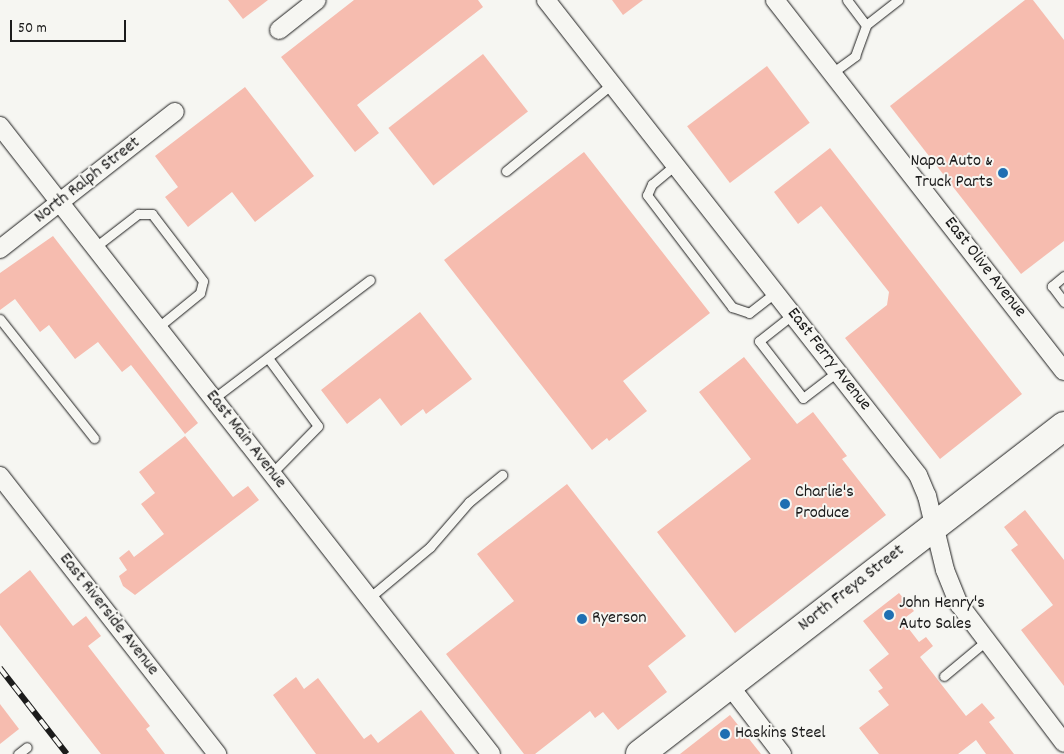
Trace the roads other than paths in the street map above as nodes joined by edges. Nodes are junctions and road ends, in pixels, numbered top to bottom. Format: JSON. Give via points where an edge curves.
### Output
{"nodes":[{"id":1,"x":318,"y":0,"type":"edge"},
{"id":2,"x":546,"y":0,"type":"edge"},
{"id":3,"x":775,"y":0,"type":"edge"},
{"id":4,"x":847,"y":0,"type":"edge"},
{"id":5,"x":898,"y":0,"type":"edge"},
{"id":6,"x":866,"y":25,"type":"junction"},
{"id":7,"x":279,"y":30,"type":"dead end"},
{"id":8,"x":832,"y":74,"type":"junction"},
{"id":9,"x":612,"y":84,"type":"junction"},
{"id":10,"x":175,"y":112,"type":"dead end"},
{"id":11,"x":0,"y":126,"type":"edge"},
{"id":12,"x":676,"y":165,"type":"junction"},
{"id":13,"x":506,"y":171,"type":"dead end"},
{"id":14,"x":60,"y":204,"type":"junction"},
{"id":15,"x":94,"y":248,"type":"junction"},
{"id":16,"x":0,"y":249,"type":"edge"},
{"id":17,"x":1064,"y":276,"type":"edge"},
{"id":18,"x":370,"y":280,"type":"dead end"},
{"id":19,"x":776,"y":293,"type":"junction"},
{"id":20,"x":1064,"y":302,"type":"edge"},
{"id":21,"x":792,"y":315,"type":"junction"},
{"id":22,"x":0,"y":319,"type":"edge"},
{"id":23,"x":157,"y":328,"type":"junction"},
{"id":24,"x":268,"y":358,"type":"junction"},
{"id":25,"x":1064,"y":370,"type":"edge"},
{"id":26,"x":837,"y":372,"type":"junction"},
{"id":27,"x":213,"y":400,"type":"junction"},
{"id":28,"x":1064,"y":426,"type":"edge"},
{"id":29,"x":94,"y":438,"type":"dead end"},
{"id":30,"x":272,"y":474,"type":"junction"},
{"id":31,"x":502,"y":475,"type":"dead end"},
{"id":32,"x":0,"y":476,"type":"edge"},
{"id":33,"x":933,"y":525,"type":"junction"},
{"id":34,"x":369,"y":598,"type":"junction"},
{"id":35,"x":986,"y":641,"type":"junction"},
{"id":36,"x":944,"y":676,"type":"dead end"},
{"id":37,"x":729,"y":685,"type":"junction"},
{"id":38,"x":1064,"y":743,"type":"edge"},
{"id":39,"x":27,"y":747,"type":"dead end"},
{"id":40,"x":18,"y":754,"type":"edge"},
{"id":41,"x":217,"y":754,"type":"edge"},
{"id":42,"x":491,"y":754,"type":"edge"},
{"id":43,"x":640,"y":754,"type":"edge"},
{"id":44,"x":782,"y":754,"type":"edge"}],
"edges":[{"from":1,"to":7,"type":"street"},
{"from":2,"to":9,"type":"street","name":"East Ferry Avenue"},
{"from":3,"to":8,"type":"street","name":"East Olive Avenue"},
{"from":4,"to":6,"type":"lane"},
{"from":5,"to":6,"type":"lane"},
{"from":6,"to":8,"type":"lane","via":[[855,56]]},
{"from":8,"to":25,"type":"street","name":"East Olive Avenue"},
{"from":9,"to":12,"type":"street","name":"East Ferry Avenue"},
{"from":9,"to":13,"type":"lane"},
{"from":10,"to":14,"type":"street","name":"North Ralph Street"},
{"from":11,"to":14,"type":"street","name":"East Main Avenue"},
{"from":12,"to":19,"type":"street","name":"East Ferry Avenue"},
{"from":12,"to":19,"type":"lane","via":[[652,184],[647,194],[732,307],[748,313]]},
{"from":14,"to":15,"type":"street","name":"East Main Avenue"},
{"from":14,"to":16,"type":"street","name":"North Ralph Street"},
{"from":15,"to":23,"type":"street","name":"East Main Avenue"},
{"from":15,"to":23,"type":"lane","via":[[138,214],[152,214],[203,281],[200,293]]},
{"from":17,"to":20,"type":"lane","via":[[1052,286]]},
{"from":18,"to":24,"type":"lane"},
{"from":19,"to":21,"type":"street","name":"East Ferry Avenue"},
{"from":21,"to":26,"type":"street","name":"East Ferry Avenue"},
{"from":21,"to":26,"type":"lane","via":[[759,341],[803,398]]},
{"from":22,"to":29,"type":"lane"},
{"from":23,"to":27,"type":"street","name":"East Main Avenue"},
{"from":24,"to":27,"type":"lane"},
{"from":24,"to":30,"type":"lane","via":[[318,426]]},
{"from":26,"to":33,"type":"street","name":"East Ferry Avenue","via":[[918,475],[925,489]]},
{"from":27,"to":30,"type":"street","name":"East Main Avenue"},
{"from":28,"to":33,"type":"main road","name":"North Freya Street"},
{"from":30,"to":34,"type":"street","name":"East Main Avenue"},
{"from":31,"to":34,"type":"lane","via":[[469,502],[430,546]]},
{"from":32,"to":41,"type":"street","name":"East Riverside Avenue"},
{"from":33,"to":35,"type":"street","name":"East Ferry Avenue","via":[[951,588]]},
{"from":33,"to":37,"type":"main road","name":"North Freya Street"},
{"from":34,"to":42,"type":"street","name":"East Main Avenue"},
{"from":35,"to":36,"type":"lane"},
{"from":35,"to":38,"type":"street","name":"East Ferry Avenue"},
{"from":37,"to":43,"type":"main road","name":"North Freya Street"},
{"from":37,"to":44,"type":"street"},
{"from":39,"to":40,"type":"lane"}]}
